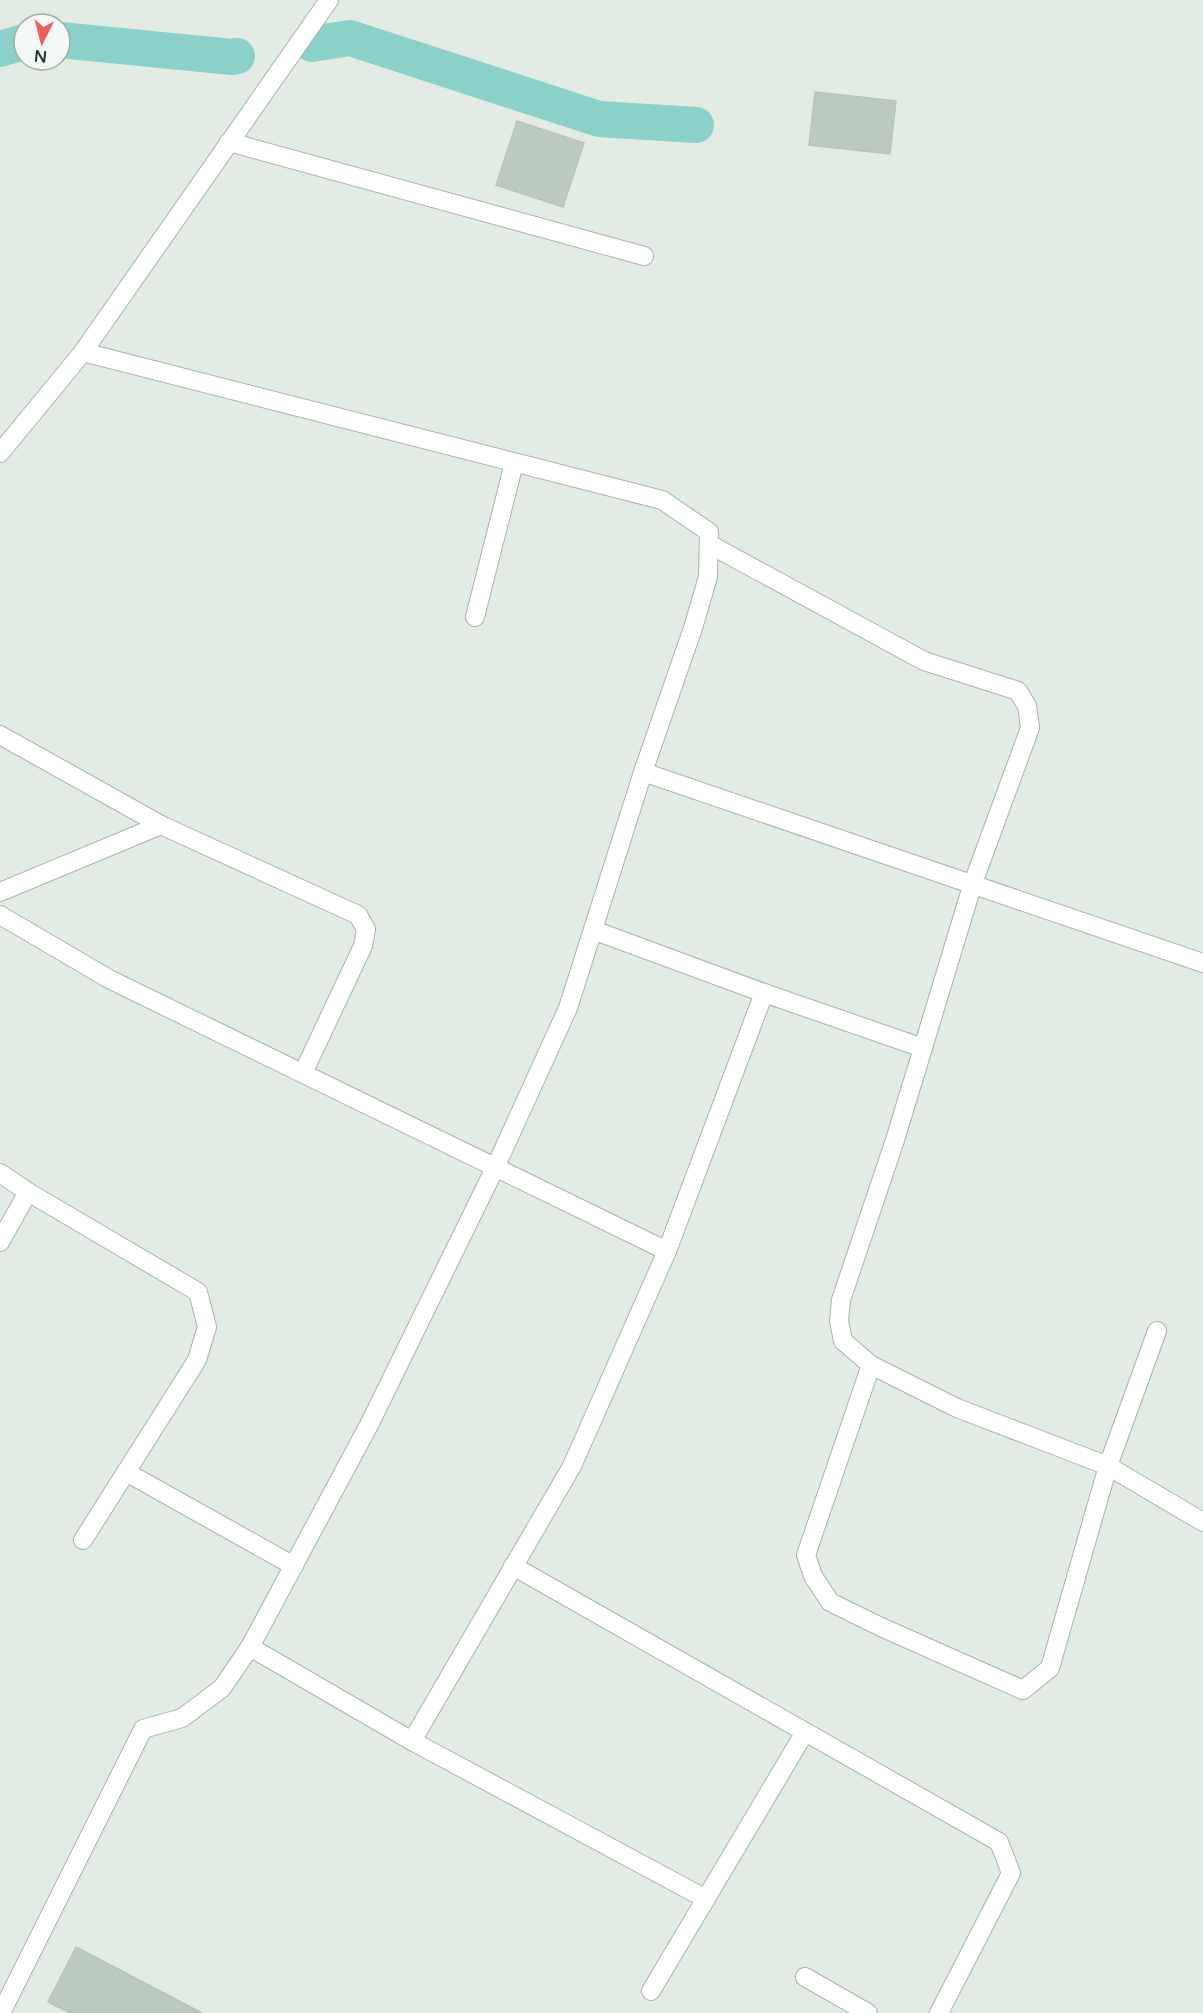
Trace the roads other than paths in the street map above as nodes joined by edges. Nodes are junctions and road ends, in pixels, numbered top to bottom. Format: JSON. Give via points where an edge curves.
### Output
{"nodes":[{"id":1,"x":329,"y":0,"type":"edge"},
{"id":2,"x":229,"y":142,"type":"junction"},
{"id":3,"x":644,"y":256,"type":"dead end"},
{"id":4,"x":83,"y":352,"type":"junction"},
{"id":5,"x":0,"y":453,"type":"edge"},
{"id":6,"x":514,"y":463,"type":"junction"},
{"id":7,"x":709,"y":544,"type":"junction"},
{"id":8,"x":475,"y":617,"type":"dead end"},
{"id":9,"x":0,"y":735,"type":"edge"},
{"id":10,"x":644,"y":772,"type":"junction"},
{"id":11,"x":161,"y":825,"type":"junction"},
{"id":12,"x":974,"y":884,"type":"junction"},
{"id":13,"x":0,"y":892,"type":"edge"},
{"id":14,"x":0,"y":915,"type":"edge"},
{"id":15,"x":593,"y":930,"type":"junction"},
{"id":16,"x":1203,"y":963,"type":"edge"},
{"id":17,"x":764,"y":993,"type":"junction"},
{"id":18,"x":923,"y":1048,"type":"junction"},
{"id":19,"x":303,"y":1074,"type":"junction"},
{"id":20,"x":495,"y":1167,"type":"junction"},
{"id":21,"x":0,"y":1173,"type":"edge"},
{"id":22,"x":28,"y":1192,"type":"junction"},
{"id":23,"x":0,"y":1242,"type":"edge"},
{"id":24,"x":667,"y":1251,"type":"junction"},
{"id":25,"x":1157,"y":1331,"type":"dead end"},
{"id":26,"x":872,"y":1365,"type":"junction"},
{"id":27,"x":1108,"y":1466,"type":"junction"},
{"id":28,"x":126,"y":1472,"type":"junction"},
{"id":29,"x":1203,"y":1522,"type":"edge"},
{"id":30,"x":83,"y":1540,"type":"dead end"},
{"id":31,"x":294,"y":1566,"type":"junction"},
{"id":32,"x":513,"y":1566,"type":"junction"},
{"id":33,"x":250,"y":1647,"type":"junction"},
{"id":34,"x":805,"y":1732,"type":"junction"},
{"id":35,"x":412,"y":1741,"type":"junction"},
{"id":36,"x":706,"y":1899,"type":"junction"},
{"id":37,"x":806,"y":1977,"type":"dead end"},
{"id":38,"x":651,"y":1991,"type":"dead end"},
{"id":39,"x":1,"y":2013,"type":"edge"},
{"id":40,"x":868,"y":2013,"type":"edge"},
{"id":41,"x":939,"y":2013,"type":"edge"}],
"edges":[{"from":1,"to":2,"type":"street"},
{"from":2,"to":3,"type":"street"},
{"from":2,"to":4,"type":"street"},
{"from":4,"to":5,"type":"street"},
{"from":4,"to":6,"type":"street"},
{"from":6,"to":7,"type":"street","via":[[662,500],[709,532]]},
{"from":6,"to":8,"type":"street"},
{"from":7,"to":10,"type":"street","via":[[708,577]]},
{"from":7,"to":12,"type":"street","via":[[924,661],[1018,691],[1027,706],[1030,728]]},
{"from":9,"to":11,"type":"street"},
{"from":10,"to":12,"type":"street"},
{"from":10,"to":15,"type":"street"},
{"from":11,"to":13,"type":"street"},
{"from":11,"to":19,"type":"street","via":[[358,915],[366,929],[363,946]]},
{"from":12,"to":16,"type":"street"},
{"from":12,"to":18,"type":"street"},
{"from":14,"to":19,"type":"street","via":[[109,979]]},
{"from":15,"to":17,"type":"street"},
{"from":15,"to":20,"type":"street","via":[[568,1008]]},
{"from":17,"to":18,"type":"street"},
{"from":17,"to":24,"type":"street"},
{"from":18,"to":26,"type":"street","via":[[841,1300],[839,1321],[843,1341]]},
{"from":19,"to":20,"type":"street"},
{"from":20,"to":24,"type":"street"},
{"from":20,"to":31,"type":"street","via":[[370,1423]]},
{"from":21,"to":22,"type":"street"},
{"from":22,"to":23,"type":"street"},
{"from":22,"to":28,"type":"street","via":[[198,1292],[207,1327],[197,1360]]},
{"from":24,"to":32,"type":"street","via":[[572,1466]]},
{"from":25,"to":27,"type":"street"},
{"from":26,"to":27,"type":"street","via":[[957,1408]]},
{"from":26,"to":27,"type":"street","via":[[806,1555],[813,1576],[830,1602],[1023,1690],[1050,1668]]},
{"from":27,"to":29,"type":"street"},
{"from":28,"to":30,"type":"street"},
{"from":28,"to":31,"type":"street"},
{"from":31,"to":33,"type":"street"},
{"from":32,"to":34,"type":"street"},
{"from":32,"to":35,"type":"street"},
{"from":33,"to":35,"type":"street"},
{"from":33,"to":39,"type":"street","via":[[222,1688],[182,1718],[143,1729]]},
{"from":34,"to":36,"type":"street"},
{"from":34,"to":41,"type":"street","via":[[999,1842],[1011,1874]]},
{"from":35,"to":36,"type":"street"},
{"from":36,"to":38,"type":"street"},
{"from":37,"to":40,"type":"street"}]}
